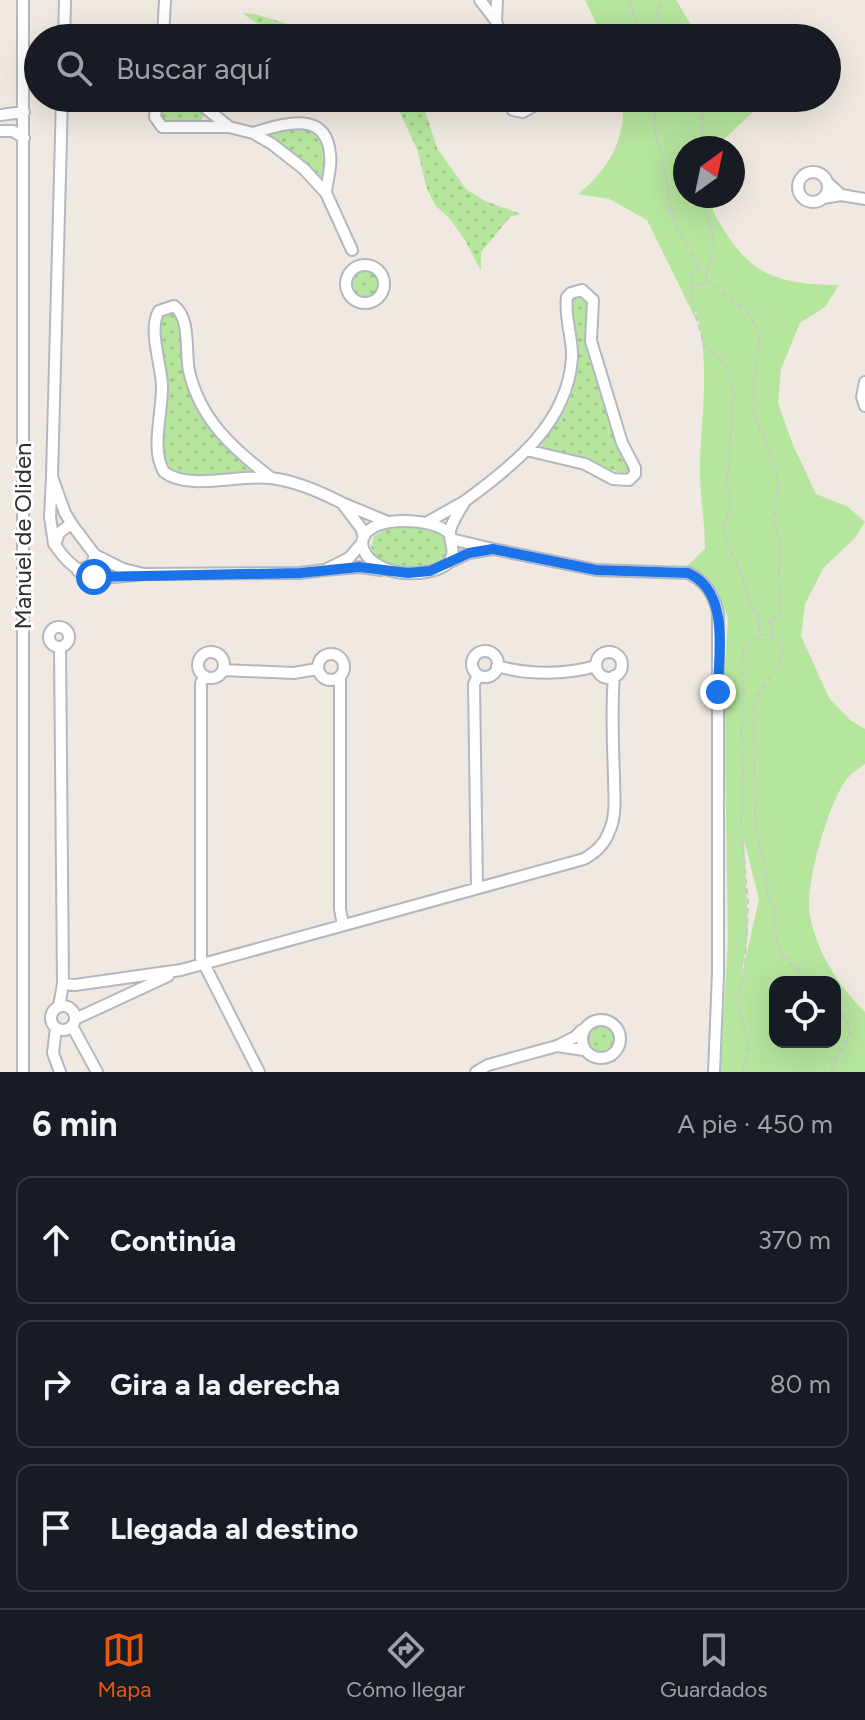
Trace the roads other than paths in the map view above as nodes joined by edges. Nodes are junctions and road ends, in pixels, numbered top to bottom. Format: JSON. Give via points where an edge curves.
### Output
{"nodes":[{"id":1,"x":23,"y":0,"type":"edge"},
{"id":2,"x":65,"y":0,"type":"edge"},
{"id":3,"x":165,"y":0,"type":"edge"},
{"id":4,"x":480,"y":0,"type":"edge"},
{"id":5,"x":497,"y":0,"type":"edge"},
{"id":6,"x":496,"y":21,"type":"junction"},
{"id":7,"x":64,"y":24,"type":"edge"},
{"id":8,"x":164,"y":24,"type":"edge"},
{"id":9,"x":497,"y":24,"type":"edge"},
{"id":10,"x":24,"y":112,"type":"junction"},
{"id":11,"x":62,"y":112,"type":"edge"},
{"id":12,"x":156,"y":112,"type":"edge"},
{"id":13,"x":210,"y":112,"type":"edge"},
{"id":14,"x":0,"y":115,"type":"edge"},
{"id":15,"x":229,"y":127,"type":"junction"},
{"id":16,"x":0,"y":131,"type":"edge"},
{"id":17,"x":253,"y":133,"type":"junction"},
{"id":18,"x":24,"y":138,"type":"junction"},
{"id":19,"x":828,"y":183,"type":"junction"},
{"id":20,"x":326,"y":193,"type":"junction"},
{"id":21,"x":841,"y":195,"type":"junction"},
{"id":22,"x":823,"y":198,"type":"junction"},
{"id":23,"x":865,"y":199,"type":"edge"},
{"id":24,"x":352,"y":250,"type":"junction"},
{"id":25,"x":369,"y":265,"type":"junction"},
{"id":26,"x":350,"y":272,"type":"junction"},
{"id":27,"x":865,"y":382,"type":"edge"},
{"id":28,"x":865,"y":406,"type":"edge"},
{"id":29,"x":526,"y":450,"type":"junction"},
{"id":30,"x":52,"y":477,"type":"junction"},
{"id":31,"x":270,"y":477,"type":"junction"},
{"id":32,"x":465,"y":501,"type":"junction"},
{"id":33,"x":342,"y":503,"type":"junction"},
{"id":34,"x":388,"y":522,"type":"junction"},
{"id":35,"x":426,"y":523,"type":"junction"},
{"id":36,"x":73,"y":526,"type":"junction"},
{"id":37,"x":450,"y":536,"type":"junction"},
{"id":38,"x":363,"y":540,"type":"junction"},
{"id":39,"x":55,"y":545,"type":"junction"},
{"id":40,"x":493,"y":549,"type":"junction"},
{"id":41,"x":95,"y":555,"type":"junction"},
{"id":42,"x":449,"y":563,"type":"junction"},
{"id":43,"x":325,"y":570,"type":"junction"},
{"id":44,"x":78,"y":571,"type":"junction"},
{"id":45,"x":388,"y":571,"type":"junction"},
{"id":46,"x":144,"y":574,"type":"junction"},
{"id":47,"x":60,"y":647,"type":"dead end"},
{"id":48,"x":497,"y":666,"type":"junction"},
{"id":49,"x":596,"y":666,"type":"junction"},
{"id":50,"x":317,"y":669,"type":"junction"},
{"id":51,"x":223,"y":670,"type":"junction"},
{"id":52,"x":478,"y":675,"type":"junction"},
{"id":53,"x":205,"y":676,"type":"junction"},
{"id":54,"x":340,"y":676,"type":"junction"},
{"id":55,"x":614,"y":676,"type":"junction"},
{"id":56,"x":477,"y":888,"type":"junction"},
{"id":57,"x":343,"y":925,"type":"junction"},
{"id":58,"x":203,"y":964,"type":"junction"},
{"id":59,"x":181,"y":970,"type":"junction"},
{"id":60,"x":63,"y":984,"type":"junction"},
{"id":61,"x":59,"y":1006,"type":"junction"},
{"id":62,"x":74,"y":1023,"type":"junction"},
{"id":63,"x":56,"y":1028,"type":"junction"},
{"id":64,"x":584,"y":1029,"type":"junction"},
{"id":65,"x":557,"y":1046,"type":"junction"},
{"id":66,"x":584,"y":1050,"type":"junction"},
{"id":67,"x":23,"y":1072,"type":"edge"},
{"id":68,"x":60,"y":1072,"type":"edge"},
{"id":69,"x":97,"y":1072,"type":"edge"},
{"id":70,"x":259,"y":1072,"type":"edge"},
{"id":71,"x":476,"y":1072,"type":"edge"},
{"id":72,"x":714,"y":1072,"type":"edge"}],
"edges":[{"from":1,"to":10,"type":"street","name":"Manuel de Oliden"},
{"from":2,"to":7,"type":"street"},
{"from":3,"to":8,"type":"street"},
{"from":4,"to":6,"type":"street"},
{"from":5,"to":6,"type":"street"},
{"from":6,"to":9,"type":"street"},
{"from":10,"to":14,"type":"street"},
{"from":10,"to":18,"type":"street","name":"Manuel de Oliden"},
{"from":11,"to":30,"type":"street"},
{"from":12,"to":15,"type":"street","via":[[162,127]]},
{"from":13,"to":15,"type":"street"},
{"from":15,"to":17,"type":"street"},
{"from":16,"to":18,"type":"street"},
{"from":17,"to":20,"type":"street","via":[[287,155]]},
{"from":17,"to":20,"type":"street","via":[[295,122],[316,128],[330,153]]},
{"from":18,"to":67,"type":"street","name":"Manuel de Oliden"},
{"from":19,"to":21,"type":"street"},
{"from":19,"to":22,"type":"street"},
{"from":19,"to":22,"type":"street","via":[[812,171],[799,179],[797,190],[803,199]]},
{"from":20,"to":24,"type":"street"},
{"from":21,"to":22,"type":"street"},
{"from":21,"to":23,"type":"street"},
{"from":24,"to":25,"type":"street"},
{"from":24,"to":26,"type":"street"},
{"from":25,"to":26,"type":"street"},
{"from":25,"to":26,"type":"street","via":[[380,272],[385,285],[380,297],[368,304],[350,297],[345,285]]},
{"from":27,"to":28,"type":"street"},
{"from":29,"to":29,"type":"street","via":[[585,464],[619,481],[635,474],[591,341],[593,300],[582,290],[571,293],[566,303],[572,358],[565,396]]},
{"from":29,"to":32,"type":"street"},
{"from":30,"to":36,"type":"street"},
{"from":30,"to":39,"type":"street"},
{"from":31,"to":31,"type":"street","via":[[212,424],[190,373],[181,313],[174,306],[163,308],[154,322],[162,388],[162,469],[185,480]]},
{"from":31,"to":33,"type":"street"},
{"from":32,"to":35,"type":"street"},
{"from":32,"to":37,"type":"street"},
{"from":33,"to":34,"type":"street"},
{"from":33,"to":38,"type":"street","via":[[361,528]]},
{"from":34,"to":35,"type":"street"},
{"from":34,"to":38,"type":"street"},
{"from":35,"to":37,"type":"street"},
{"from":36,"to":39,"type":"street","via":[[62,529]]},
{"from":36,"to":41,"type":"street"},
{"from":37,"to":40,"type":"street"},
{"from":37,"to":42,"type":"street","via":[[454,549]]},
{"from":38,"to":43,"type":"street","via":[[349,558]]},
{"from":38,"to":45,"type":"street","via":[[365,556]]},
{"from":39,"to":44,"type":"street"},
{"from":40,"to":42,"type":"street"},
{"from":40,"to":72,"type":"street","via":[[596,570],[688,573],[711,592],[718,613]]},
{"from":41,"to":44,"type":"street","via":[[92,565]]},
{"from":41,"to":46,"type":"street"},
{"from":42,"to":45,"type":"street","via":[[421,572]]},
{"from":43,"to":45,"type":"street"},
{"from":43,"to":46,"type":"street"},
{"from":44,"to":46,"type":"street","via":[[104,579]]},
{"from":47,"to":60,"type":"street"},
{"from":48,"to":49,"type":"street","via":[[524,672]]},
{"from":48,"to":52,"type":"street","via":[[490,676]]},
{"from":48,"to":52,"type":"street","via":[[493,654],[480,652],[472,665]]},
{"from":49,"to":55,"type":"street","via":[[602,676]]},
{"from":49,"to":55,"type":"street","via":[[604,653],[617,655],[621,666]]},
{"from":50,"to":51,"type":"street"},
{"from":50,"to":54,"type":"street","via":[[328,680]]},
{"from":50,"to":54,"type":"street","via":[[323,657],[335,655],[343,664]]},
{"from":51,"to":53,"type":"street"},
{"from":51,"to":53,"type":"street","via":[[222,658],[207,653],[199,662]]},
{"from":52,"to":56,"type":"street"},
{"from":53,"to":58,"type":"street"},
{"from":54,"to":57,"type":"street"},
{"from":55,"to":56,"type":"street","via":[[614,808],[603,844],[584,859]]},
{"from":56,"to":57,"type":"street"},
{"from":57,"to":58,"type":"street"},
{"from":58,"to":59,"type":"street"},
{"from":58,"to":70,"type":"street"},
{"from":59,"to":60,"type":"street"},
{"from":59,"to":62,"type":"street"},
{"from":60,"to":61,"type":"street"},
{"from":61,"to":62,"type":"street","via":[[70,1008]]},
{"from":61,"to":63,"type":"street","via":[[51,1015]]},
{"from":62,"to":63,"type":"street","via":[[64,1030]]},
{"from":62,"to":69,"type":"street"},
{"from":63,"to":68,"type":"street","via":[[53,1053]]},
{"from":64,"to":65,"type":"street"},
{"from":64,"to":66,"type":"street"},
{"from":64,"to":66,"type":"street","via":[[594,1020],[607,1020],[617,1029],[620,1042],[608,1057]]},
{"from":65,"to":66,"type":"street"},
{"from":65,"to":71,"type":"street"}]}
